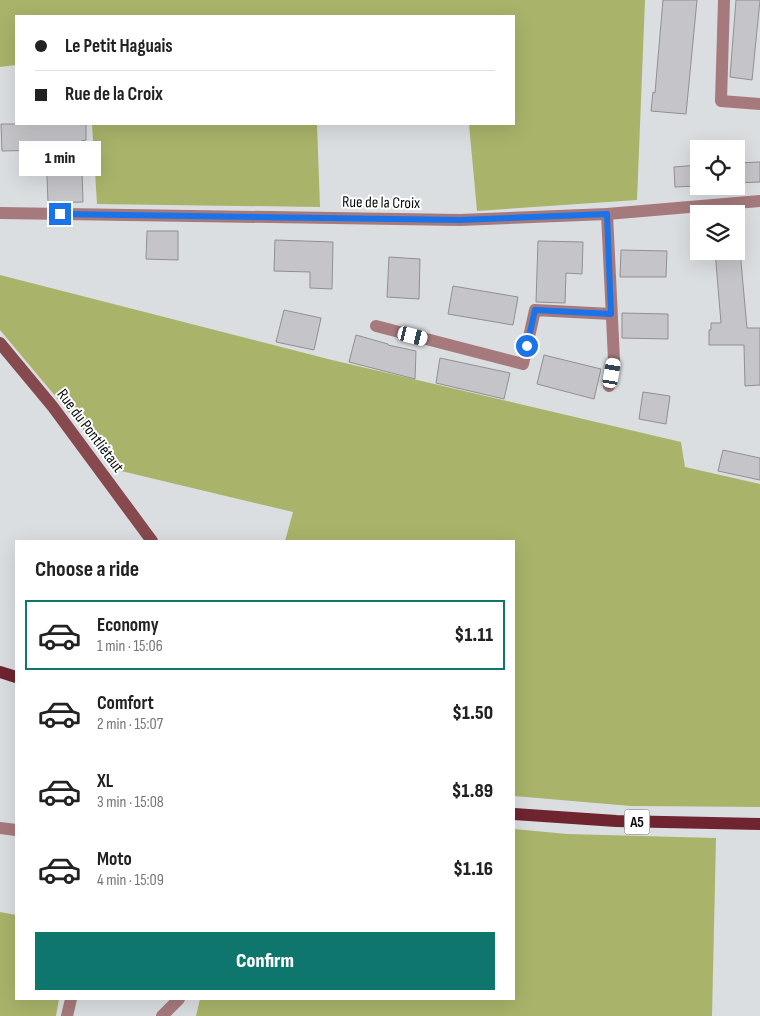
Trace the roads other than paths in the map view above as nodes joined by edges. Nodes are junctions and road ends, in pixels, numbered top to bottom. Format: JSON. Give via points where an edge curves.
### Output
{"nodes":[{"id":1,"x":724,"y":0,"type":"edge"},
{"id":2,"x":760,"y":104,"type":"edge"},
{"id":3,"x":760,"y":201,"type":"edge"},
{"id":4,"x":0,"y":213,"type":"edge"},
{"id":5,"x":607,"y":214,"type":"junction"},
{"id":6,"x":611,"y":314,"type":"junction"},
{"id":7,"x":376,"y":326,"type":"dead end"},
{"id":8,"x":0,"y":343,"type":"edge"},
{"id":9,"x":609,"y":386,"type":"dead end"},
{"id":10,"x":151,"y":540,"type":"edge"},
{"id":11,"x":0,"y":672,"type":"edge"},
{"id":12,"x":15,"y":677,"type":"edge"},
{"id":13,"x":515,"y":814,"type":"edge"},
{"id":14,"x":760,"y":824,"type":"edge"},
{"id":15,"x":0,"y":828,"type":"edge"},
{"id":16,"x":15,"y":830,"type":"edge"},
{"id":17,"x":71,"y":1000,"type":"edge"},
{"id":18,"x":178,"y":1000,"type":"edge"},
{"id":19,"x":67,"y":1016,"type":"edge"},
{"id":20,"x":162,"y":1016,"type":"edge"}],
"edges":[{"from":1,"to":2,"type":"street","via":[[721,101]]},
{"from":3,"to":5,"type":"street","name":"Rue de la Croix"},
{"from":4,"to":5,"type":"street","name":"Rue de la Croix","via":[[460,220]]},
{"from":5,"to":6,"type":"street"},
{"from":6,"to":7,"type":"street","via":[[535,310],[524,364]]},
{"from":6,"to":9,"type":"street","via":[[614,360]]},
{"from":8,"to":10,"type":"main road","name":"Rue du Pontliétaut","via":[[53,407]]},
{"from":11,"to":12,"type":"main road"},
{"from":13,"to":14,"type":"main road","number":"A5","via":[[616,821]]},
{"from":15,"to":16,"type":"street"},
{"from":17,"to":19,"type":"street"},
{"from":18,"to":20,"type":"street"}]}
